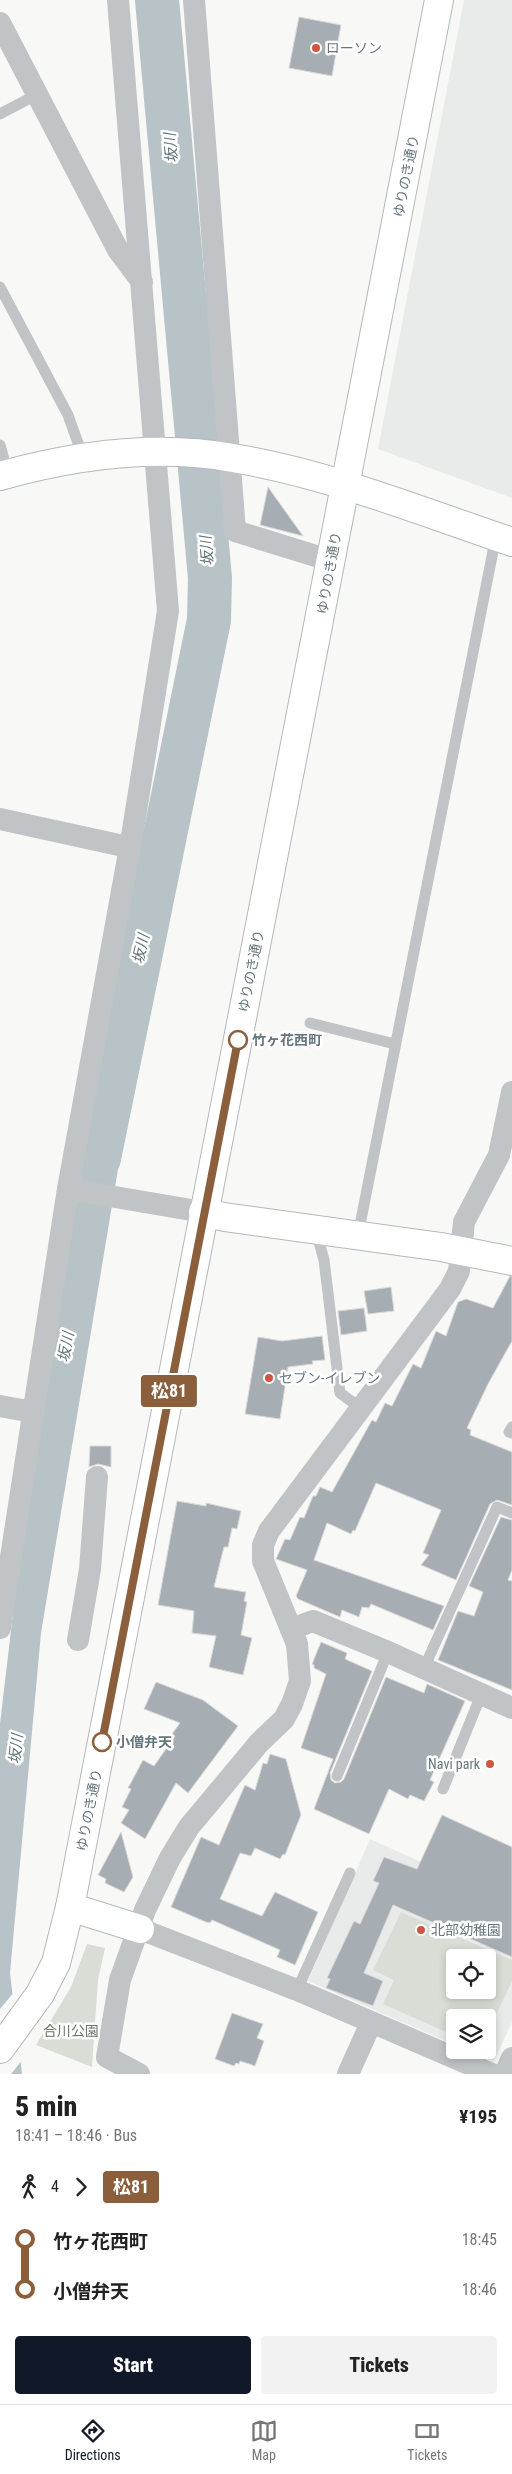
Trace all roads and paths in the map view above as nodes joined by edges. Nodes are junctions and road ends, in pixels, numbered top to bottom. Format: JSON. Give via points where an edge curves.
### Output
{"nodes":[{"id":1,"x":118,"y":0,"type":"edge"},
{"id":2,"x":194,"y":0,"type":"edge"},
{"id":3,"x":440,"y":0,"type":"edge"},
{"id":4,"x":0,"y":23,"type":"edge"},
{"id":5,"x":36,"y":95,"type":"junction"},
{"id":6,"x":0,"y":114,"type":"edge"},
{"id":7,"x":142,"y":282,"type":"junction"},
{"id":8,"x":0,"y":287,"type":"edge"},
{"id":9,"x":0,"y":445,"type":"edge"},
{"id":10,"x":159,"y":452,"type":"junction"},
{"id":11,"x":83,"y":457,"type":"junction"},
{"id":12,"x":227,"y":457,"type":"junction"},
{"id":13,"x":4,"y":475,"type":"edge"},
{"id":14,"x":344,"y":484,"type":"junction"},
{"id":15,"x":504,"y":539,"type":"edge"},
{"id":16,"x":332,"y":561,"type":"junction"},
{"id":17,"x":0,"y":820,"type":"edge"},
{"id":18,"x":128,"y":847,"type":"junction"},
{"id":19,"x":310,"y":1023,"type":"dead end"},
{"id":20,"x":395,"y":1044,"type":"junction"},
{"id":21,"x":512,"y":1092,"type":"edge"},
{"id":22,"x":72,"y":1190,"type":"junction"},
{"id":23,"x":203,"y":1212,"type":"junction"},
{"id":24,"x":316,"y":1229,"type":"junction"},
{"id":25,"x":358,"y":1235,"type":"junction"},
{"id":26,"x":462,"y":1250,"type":"junction"},
{"id":27,"x":512,"y":1261,"type":"edge"},
{"id":28,"x":0,"y":1406,"type":"edge"},
{"id":29,"x":362,"y":1409,"type":"junction"},
{"id":30,"x":33,"y":1412,"type":"junction"},
{"id":31,"x":512,"y":1427,"type":"edge"},
{"id":32,"x":512,"y":1433,"type":"edge"},
{"id":33,"x":97,"y":1477,"type":"dead end"},
{"id":34,"x":512,"y":1514,"type":"edge"},
{"id":35,"x":0,"y":1628,"type":"edge"},
{"id":36,"x":290,"y":1628,"type":"junction"},
{"id":37,"x":78,"y":1640,"type":"dead end"},
{"id":38,"x":388,"y":1652,"type":"junction"},
{"id":39,"x":424,"y":1668,"type":"junction"},
{"id":40,"x":481,"y":1695,"type":"junction"},
{"id":41,"x":512,"y":1708,"type":"edge"},
{"id":42,"x":337,"y":1776,"type":"dead end"},
{"id":43,"x":443,"y":1788,"type":"dead end"},
{"id":44,"x":350,"y":1873,"type":"dead end"},
{"id":45,"x":70,"y":1907,"type":"junction"},
{"id":46,"x":140,"y":1929,"type":"junction"},
{"id":47,"x":297,"y":1990,"type":"junction"},
{"id":48,"x":371,"y":2023,"type":"junction"},
{"id":49,"x":0,"y":2048,"type":"edge"},
{"id":50,"x":512,"y":2058,"type":"edge"},
{"id":51,"x":139,"y":2074,"type":"edge"},
{"id":52,"x":348,"y":2074,"type":"edge"},
{"id":53,"x":492,"y":2074,"type":"edge"},
{"id":54,"x":505,"y":2074,"type":"edge"}],
"edges":[{"from":1,"to":7,"type":"street"},
{"from":2,"to":12,"type":"street"},
{"from":3,"to":14,"type":"street","name":"ゆりのき通り"},
{"from":4,"to":5,"type":"street"},
{"from":5,"to":6,"type":"lane"},
{"from":5,"to":7,"type":"street","via":[[118,250]]},
{"from":7,"to":10,"type":"street"},
{"from":8,"to":11,"type":"lane","via":[[68,415]]},
{"from":9,"to":13,"type":"lane"},
{"from":10,"to":11,"type":"street"},
{"from":10,"to":12,"type":"street"},
{"from":10,"to":18,"type":"street","via":[[168,611]]},
{"from":11,"to":13,"type":"street"},
{"from":12,"to":14,"type":"street"},
{"from":12,"to":16,"type":"street","via":[[235,531]]},
{"from":14,"to":15,"type":"street"},
{"from":14,"to":16,"type":"street","name":"ゆりのき通り"},
{"from":15,"to":20,"type":"lane"},
{"from":16,"to":23,"type":"street","name":"ゆりのき通り"},
{"from":17,"to":18,"type":"street"},
{"from":18,"to":22,"type":"street"},
{"from":19,"to":20,"type":"lane"},
{"from":20,"to":25,"type":"lane"},
{"from":21,"to":26,"type":"street","via":[[500,1155],[464,1222]]},
{"from":22,"to":23,"type":"street"},
{"from":22,"to":30,"type":"street"},
{"from":23,"to":24,"type":"street"},
{"from":23,"to":45,"type":"street","name":"ゆりのき通り"},
{"from":24,"to":25,"type":"street"},
{"from":24,"to":29,"type":"lane","via":[[324,1260],[340,1393]]},
{"from":25,"to":26,"type":"street"},
{"from":26,"to":27,"type":"street"},
{"from":26,"to":29,"type":"street","via":[[460,1271],[450,1289]]},
{"from":28,"to":30,"type":"street"},
{"from":29,"to":36,"type":"street","via":[[269,1530],[263,1545],[263,1561]]},
{"from":30,"to":35,"type":"street"},
{"from":31,"to":32,"type":"lane","via":[[509,1432]]},
{"from":33,"to":37,"type":"street","via":[[90,1569]]},
{"from":34,"to":39,"type":"lane","via":[[497,1507]]},
{"from":36,"to":38,"type":"street","via":[[313,1621]]},
{"from":36,"to":46,"type":"street","via":[[297,1644],[300,1681],[292,1704],[284,1719],[259,1743],[189,1827],[145,1910]]},
{"from":38,"to":39,"type":"street"},
{"from":38,"to":42,"type":"lane"},
{"from":39,"to":40,"type":"street"},
{"from":40,"to":41,"type":"street"},
{"from":40,"to":43,"type":"lane"},
{"from":44,"to":47,"type":"lane"},
{"from":45,"to":46,"type":"street"},
{"from":45,"to":49,"type":"street","name":"ゆりのき通り","via":[[56,1963],[40,1994]]},
{"from":46,"to":47,"type":"street"},
{"from":46,"to":51,"type":"street","via":[[120,1980],[107,2057]]},
{"from":47,"to":48,"type":"street"},
{"from":48,"to":52,"type":"street"},
{"from":48,"to":53,"type":"street"},
{"from":50,"to":54,"type":"street"}]}
